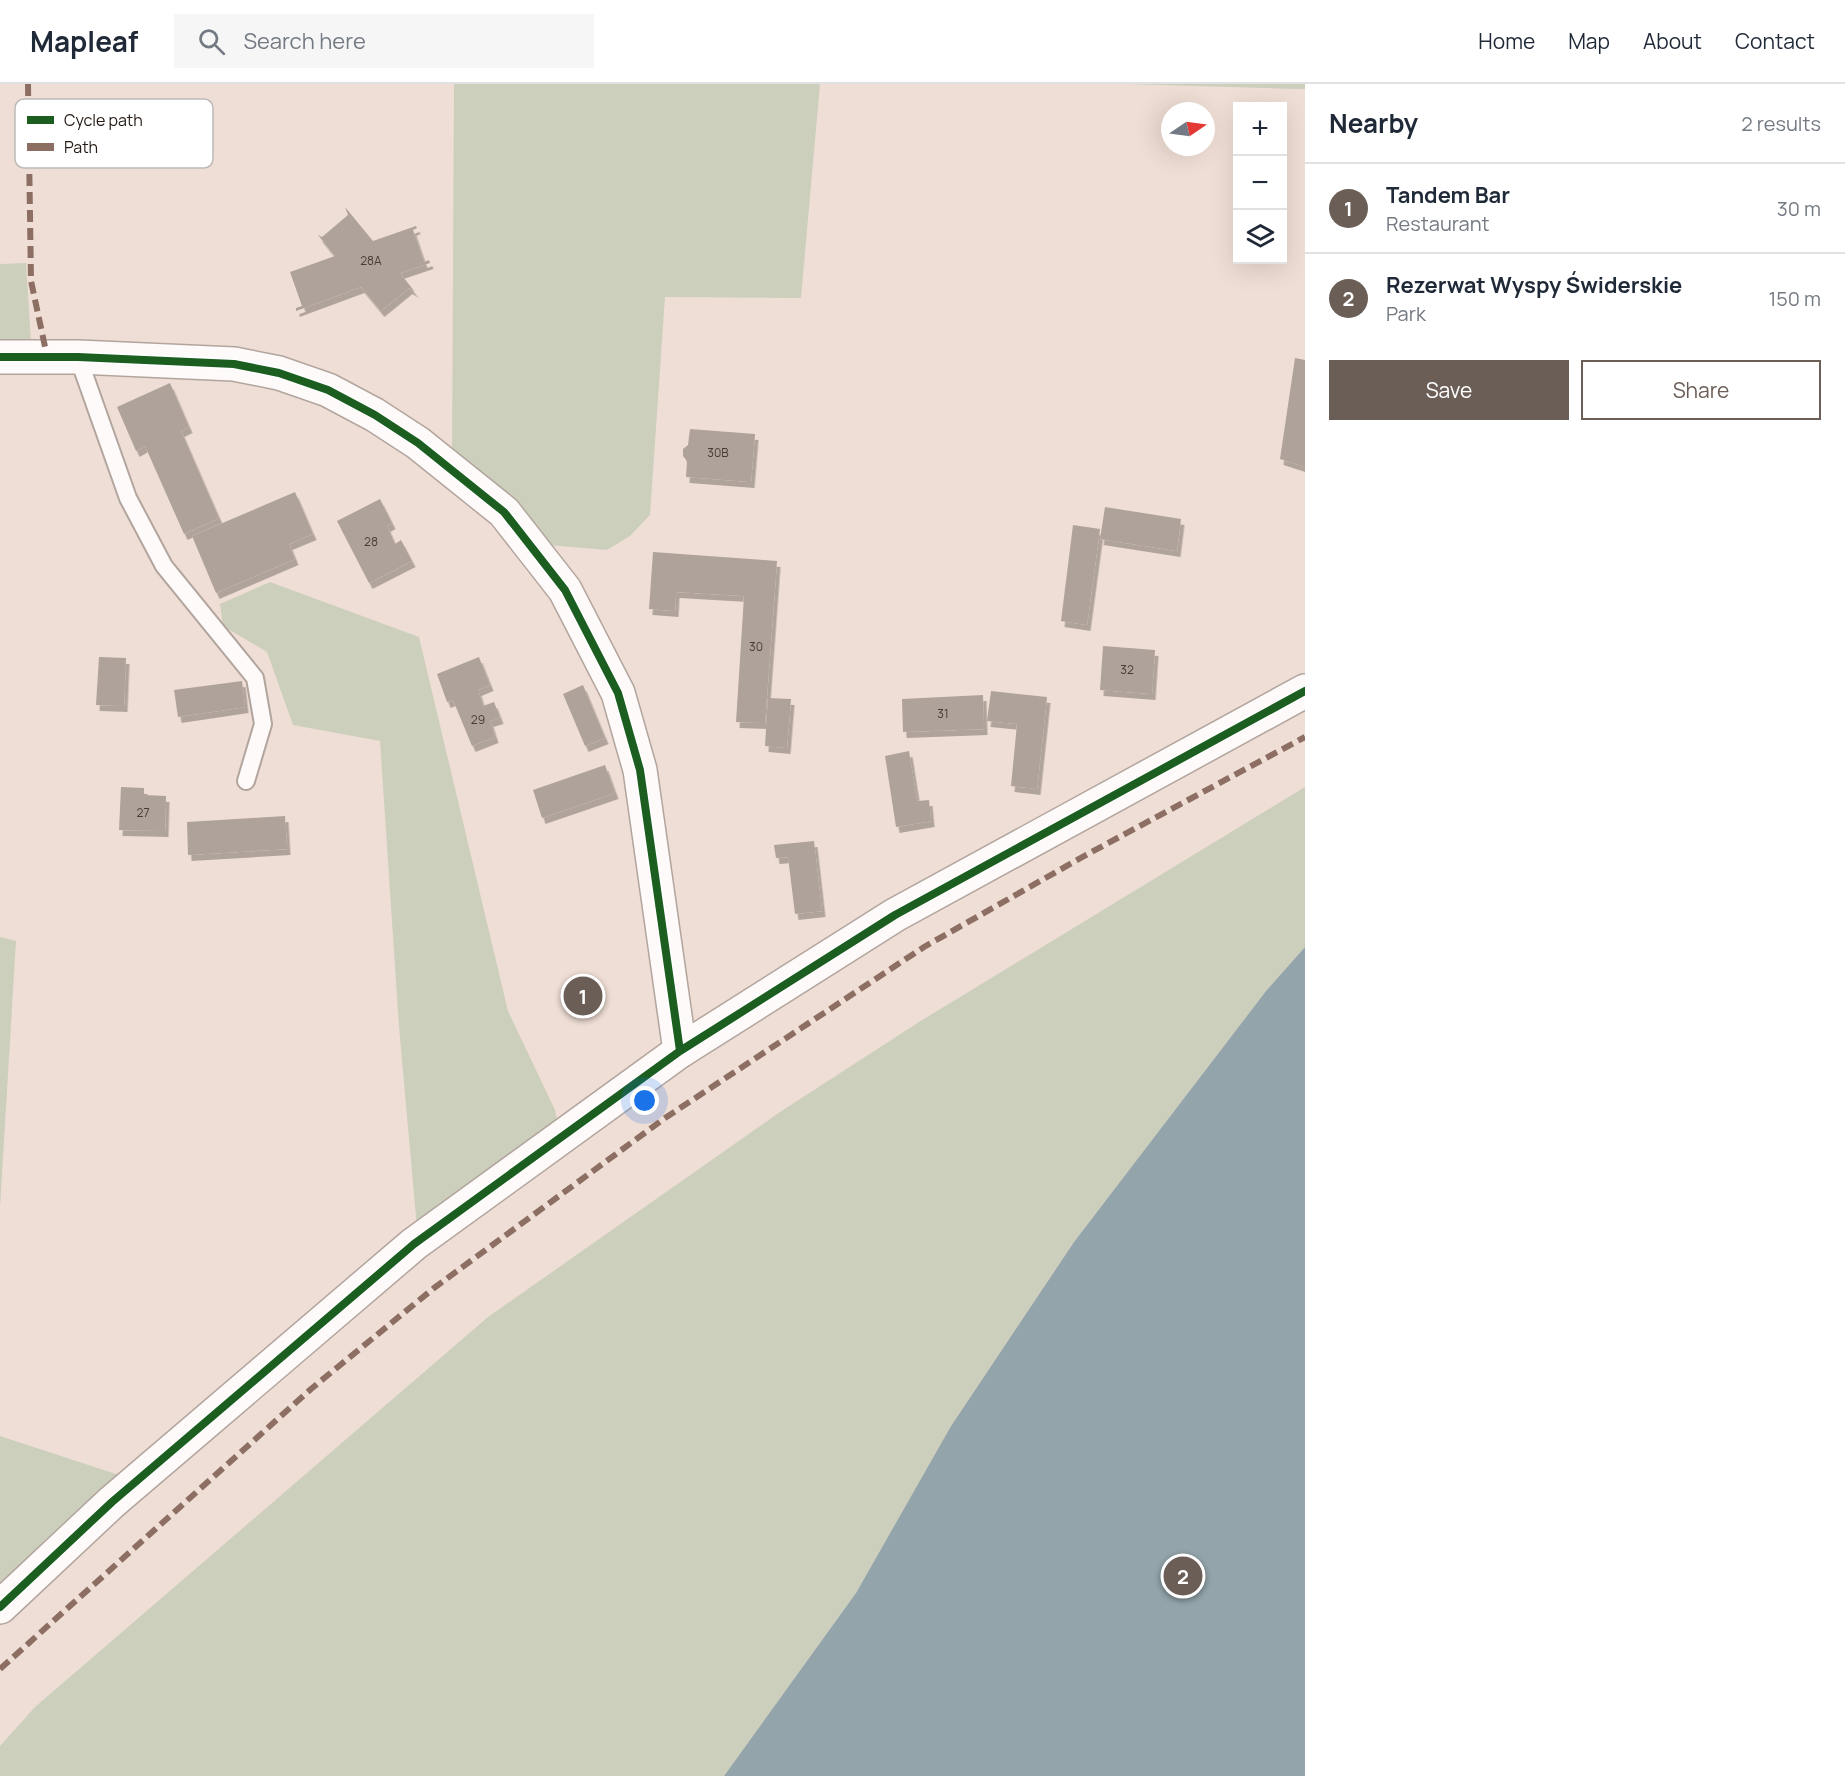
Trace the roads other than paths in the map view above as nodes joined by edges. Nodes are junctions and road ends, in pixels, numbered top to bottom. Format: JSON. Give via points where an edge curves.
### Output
{"nodes":[{"id":1,"x":0,"y":357,"type":"edge"},
{"id":2,"x":78,"y":357,"type":"junction"},
{"id":3,"x":1305,"y":692,"type":"edge"},
{"id":4,"x":246,"y":781,"type":"dead end"},
{"id":5,"x":680,"y":1051,"type":"junction"},
{"id":6,"x":0,"y":1607,"type":"edge"}],
"edges":[{"from":1,"to":2,"type":"street"},
{"from":2,"to":4,"type":"lane","via":[[128,498],[164,566],[255,678],[263,724]]},
{"from":2,"to":5,"type":"street","via":[[234,364],[279,373],[328,390],[418,443],[504,512],[565,590],[618,693],[640,770]]},
{"from":3,"to":5,"type":"street","via":[[895,915]]},
{"from":5,"to":6,"type":"street","via":[[414,1244],[112,1502]]}]}
